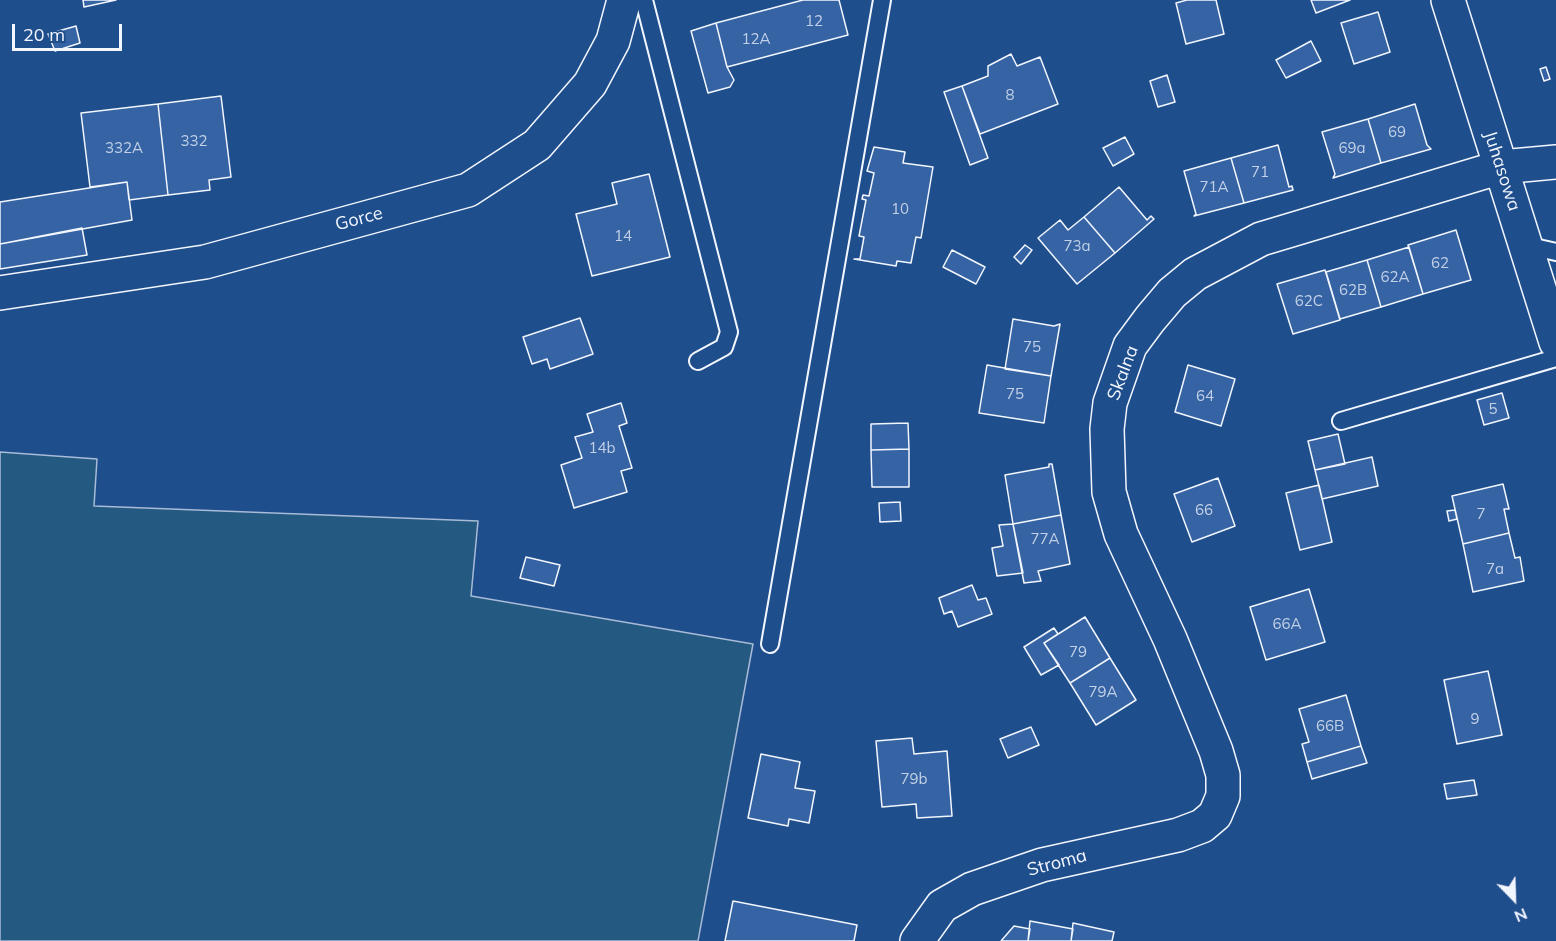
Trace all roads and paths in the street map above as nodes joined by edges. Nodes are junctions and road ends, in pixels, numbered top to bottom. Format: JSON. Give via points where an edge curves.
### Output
{"nodes":[{"id":1,"x":624,"y":0,"type":"edge"},
{"id":2,"x":644,"y":0,"type":"edge"},
{"id":3,"x":882,"y":0,"type":"edge"},
{"id":4,"x":1448,"y":0,"type":"edge"},
{"id":5,"x":1556,"y":162,"type":"edge"},
{"id":6,"x":1501,"y":167,"type":"junction"},
{"id":7,"x":1541,"y":249,"type":"edge"},
{"id":8,"x":0,"y":293,"type":"edge"},
{"id":9,"x":1556,"y":342,"type":"edge"},
{"id":10,"x":1556,"y":358,"type":"edge"},
{"id":11,"x":698,"y":361,"type":"dead end"},
{"id":12,"x":1341,"y":422,"type":"dead end"},
{"id":13,"x":770,"y":644,"type":"dead end"},
{"id":14,"x":1215,"y":815,"type":"joint"},
{"id":15,"x":917,"y":941,"type":"edge"}],
"edges":[{"from":1,"to":8,"type":"street","name":"Gorce","via":[[613,41],[590,84],[537,145],[468,190],[205,262]]},
{"from":2,"to":11,"type":"lane","via":[[729,332],[724,347]]},
{"from":3,"to":13,"type":"lane"},
{"from":4,"to":6,"type":"street","name":"Juhasowa"},
{"from":5,"to":6,"type":"street","name":"Skalna"},
{"from":6,"to":7,"type":"street","name":"Juhasowa"},
{"from":6,"to":14,"type":"street","name":"Skalna","via":[[1261,239],[1195,274],[1172,293],[1130,346],[1110,403],[1109,492],[1121,534],[1216,751],[1223,774],[1223,796]]},
{"from":7,"to":9,"type":"street","name":"Juhasowa"},
{"from":10,"to":12,"type":"lane"},
{"from":14,"to":15,"type":"street","name":"Stroma","via":[[1202,826],[1178,835],[1042,865],[972,889],[942,906]]}]}
